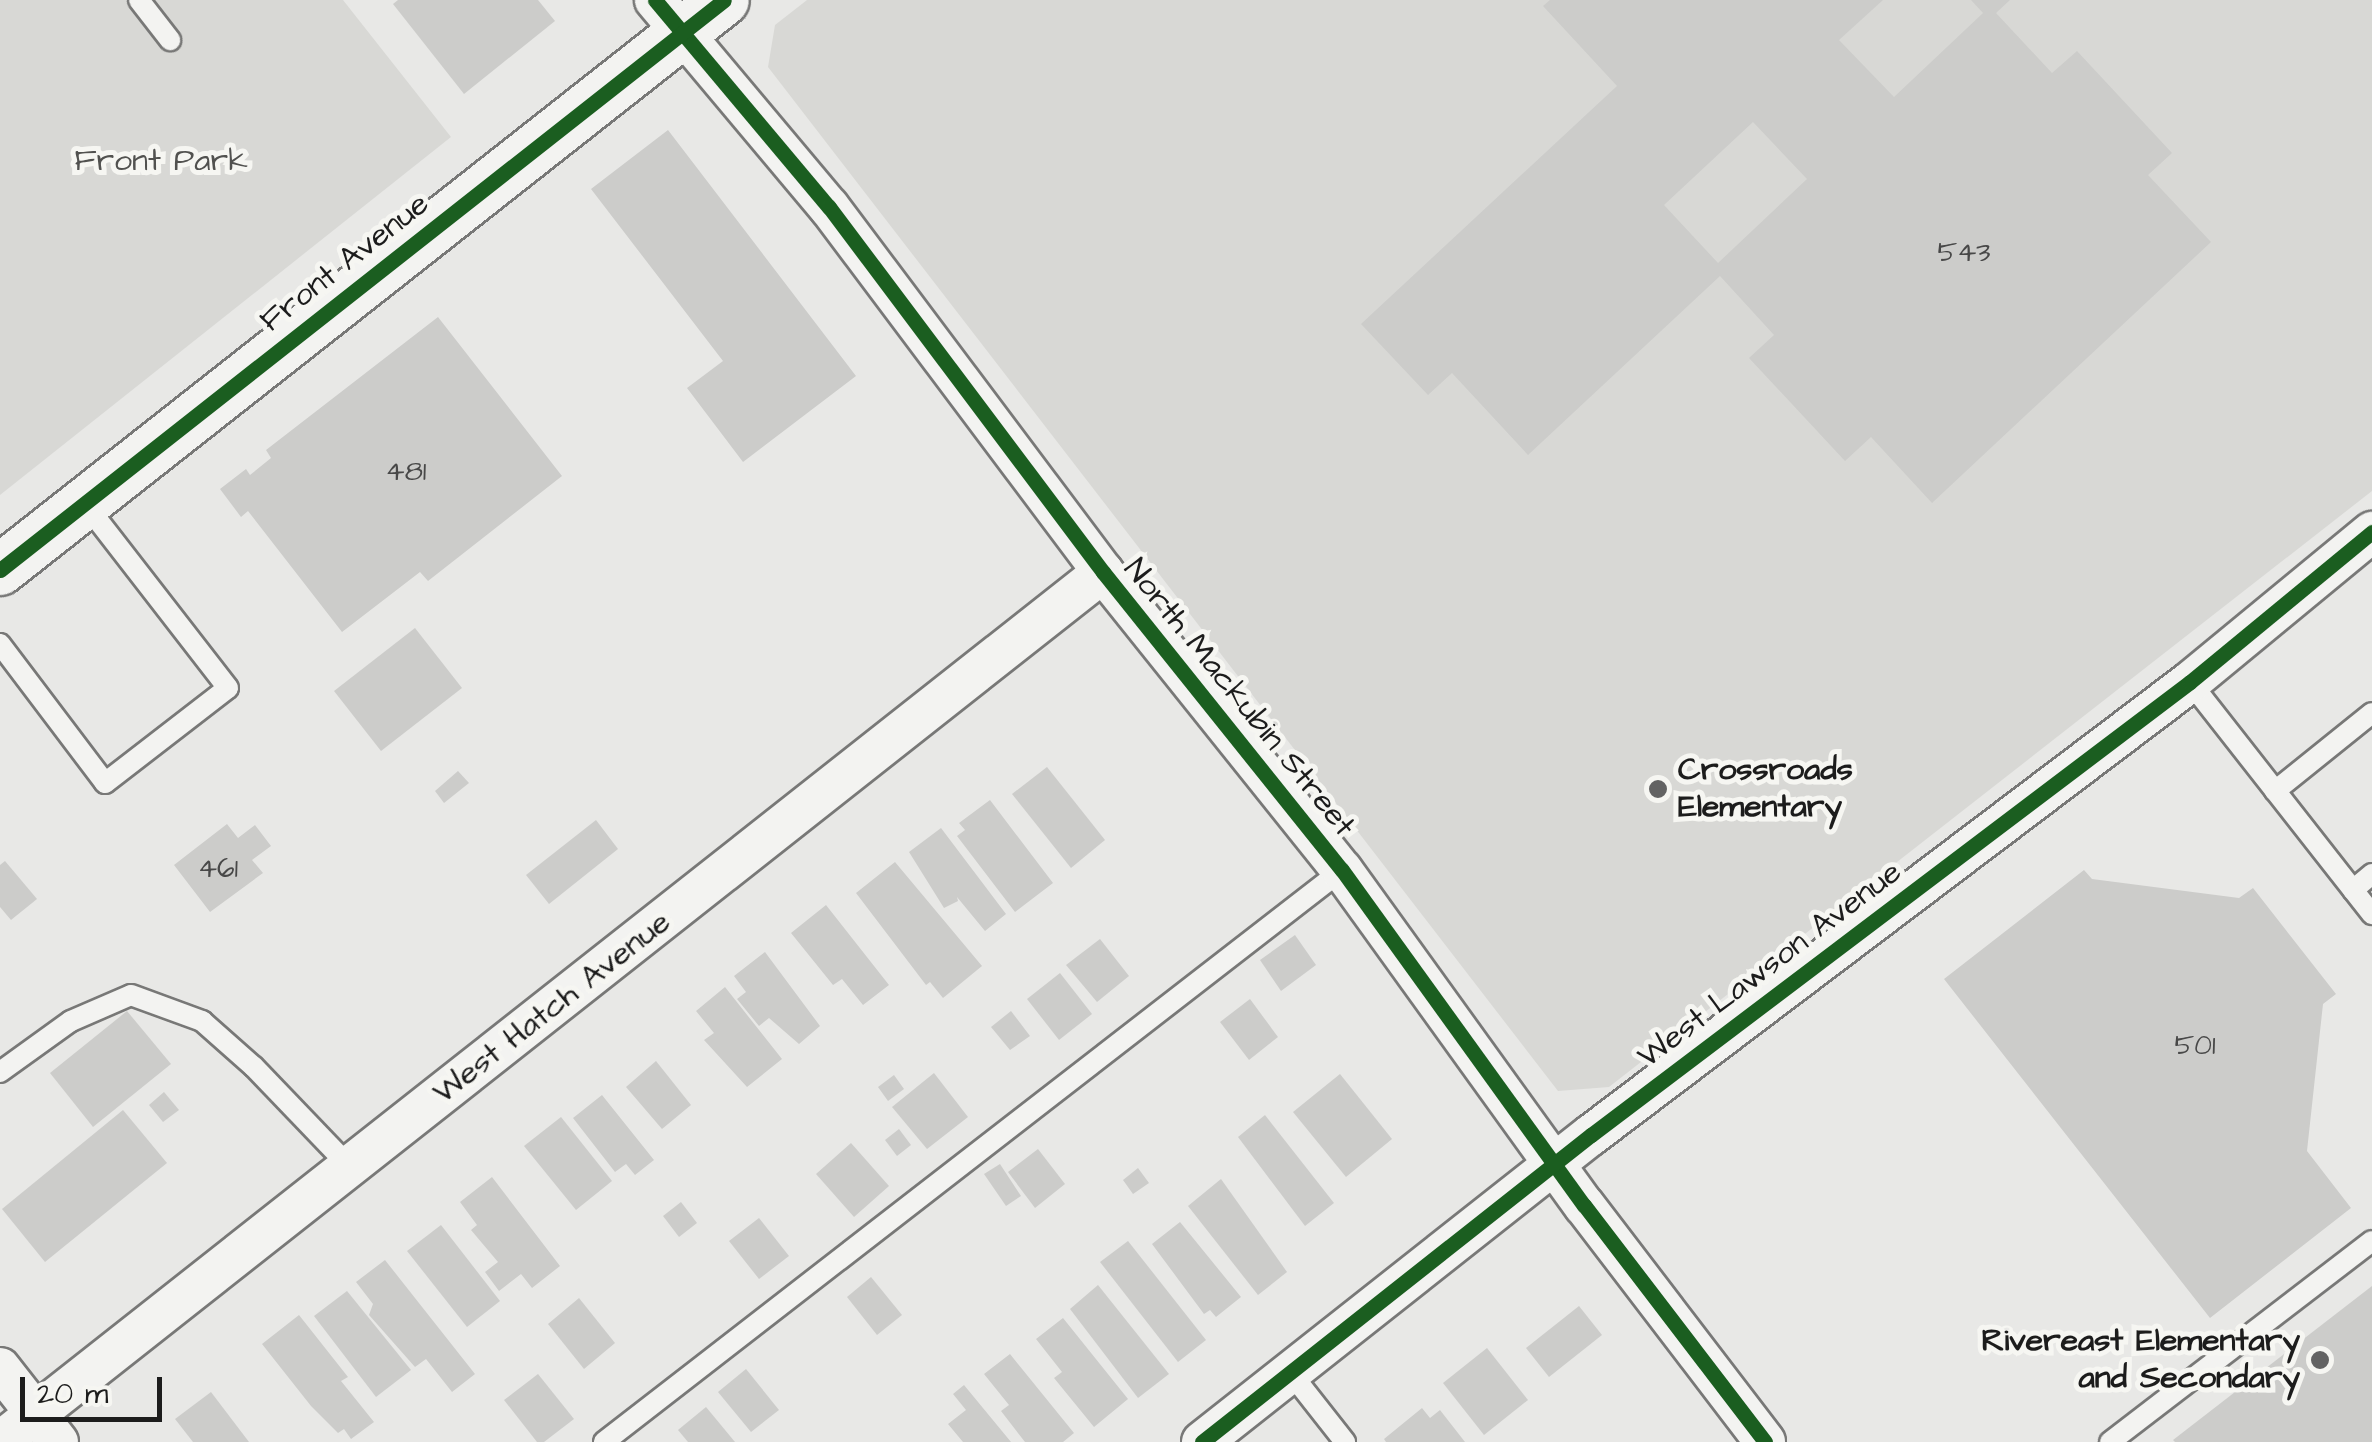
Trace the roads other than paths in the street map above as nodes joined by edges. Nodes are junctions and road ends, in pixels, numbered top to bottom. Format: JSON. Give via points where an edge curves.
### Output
{"nodes":[{"id":1,"x":139,"y":0,"type":"edge"},
{"id":2,"x":724,"y":0,"type":"edge"},
{"id":3,"x":668,"y":17,"type":"edge"},
{"id":4,"x":170,"y":40,"type":"dead end"},
{"id":5,"x":84,"y":504,"type":"junction"},
{"id":6,"x":2372,"y":532,"type":"edge"},
{"id":7,"x":0,"y":570,"type":"edge"},
{"id":8,"x":1103,"y":572,"type":"junction"},
{"id":9,"x":0,"y":644,"type":"edge"},
{"id":10,"x":2190,"y":682,"type":"junction"},
{"id":11,"x":2372,"y":713,"type":"edge"},
{"id":12,"x":2275,"y":791,"type":"junction"},
{"id":13,"x":1342,"y":870,"type":"junction"},
{"id":14,"x":2372,"y":874,"type":"edge"},
{"id":15,"x":2353,"y":890,"type":"junction"},
{"id":16,"x":2372,"y":914,"type":"edge"},
{"id":17,"x":0,"y":1072,"type":"edge"},
{"id":18,"x":1554,"y":1164,"type":"junction"},
{"id":19,"x":350,"y":1167,"type":"junction"},
{"id":20,"x":2372,"y":1241,"type":"edge"},
{"id":21,"x":0,"y":1368,"type":"edge"},
{"id":22,"x":1290,"y":1372,"type":"junction"},
{"id":23,"x":47,"y":1428,"type":"edge"},
{"id":24,"x":0,"y":1442,"type":"edge"},
{"id":25,"x":604,"y":1442,"type":"edge"},
{"id":26,"x":1202,"y":1442,"type":"edge"},
{"id":27,"x":1344,"y":1442,"type":"edge"},
{"id":28,"x":1765,"y":1442,"type":"edge"},
{"id":29,"x":2110,"y":1442,"type":"edge"}],
"edges":[{"from":1,"to":4,"type":"lane"},
{"from":2,"to":3,"type":"street","name":"Front Avenue"},
{"from":3,"to":5,"type":"street","name":"Front Avenue"},
{"from":3,"to":8,"type":"street","name":"North Mackubin Street","via":[[829,207]]},
{"from":5,"to":7,"type":"street","name":"Front Avenue"},
{"from":5,"to":9,"type":"lane","via":[[228,688],[105,783]]},
{"from":6,"to":10,"type":"street","name":"West Lawson Avenue"},
{"from":8,"to":13,"type":"street","name":"North Mackubin Street"},
{"from":8,"to":19,"type":"street","name":"West Hatch Avenue"},
{"from":10,"to":12,"type":"lane"},
{"from":10,"to":18,"type":"street","name":"West Lawson Avenue"},
{"from":11,"to":12,"type":"lane"},
{"from":12,"to":15,"type":"lane"},
{"from":13,"to":18,"type":"street","name":"North Mackubin Street"},
{"from":13,"to":25,"type":"lane"},
{"from":14,"to":15,"type":"lane"},
{"from":15,"to":16,"type":"lane"},
{"from":17,"to":19,"type":"lane","via":[[70,1021],[131,994],[202,1021]]},
{"from":18,"to":22,"type":"street","name":"West Lawson Avenue"},
{"from":18,"to":28,"type":"street","name":"North Mackubin Street"},
{"from":19,"to":23,"type":"street","name":"West Hatch Avenue"},
{"from":20,"to":29,"type":"lane"},
{"from":21,"to":23,"type":"street"},
{"from":22,"to":26,"type":"street","name":"West Lawson Avenue"},
{"from":22,"to":27,"type":"lane"},
{"from":23,"to":24,"type":"street","name":"West Hatch Avenue"}]}
